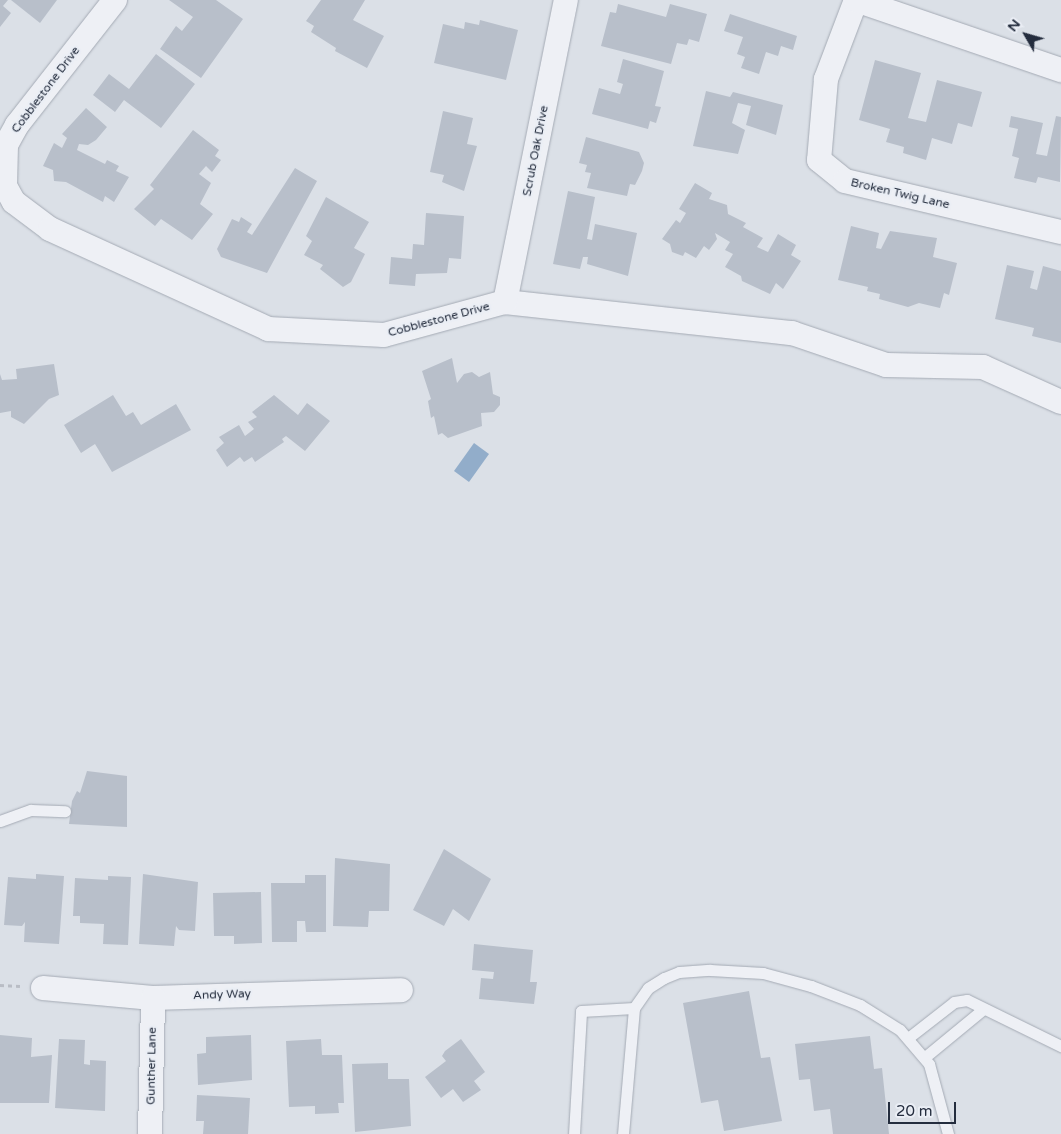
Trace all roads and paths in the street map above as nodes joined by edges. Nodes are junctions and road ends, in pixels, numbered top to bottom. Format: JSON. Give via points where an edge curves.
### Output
{"nodes":[{"id":1,"x":115,"y":0,"type":"edge"},
{"id":2,"x":566,"y":0,"type":"edge"},
{"id":3,"x":856,"y":0,"type":"edge"},
{"id":4,"x":1061,"y":70,"type":"edge"},
{"id":5,"x":1061,"y":232,"type":"edge"},
{"id":6,"x":505,"y":302,"type":"junction"},
{"id":7,"x":1061,"y":402,"type":"edge"},
{"id":8,"x":65,"y":811,"type":"dead end"},
{"id":9,"x":0,"y":821,"type":"edge"},
{"id":10,"x":43,"y":988,"type":"dead end"},
{"id":11,"x":401,"y":990,"type":"dead end"},
{"id":12,"x":153,"y":998,"type":"junction"},
{"id":13,"x":634,"y":1008,"type":"junction"},
{"id":14,"x":982,"y":1010,"type":"junction"},
{"id":15,"x":908,"y":1038,"type":"junction"},
{"id":16,"x":1061,"y":1046,"type":"edge"},
{"id":17,"x":925,"y":1058,"type":"junction"},
{"id":18,"x":150,"y":1134,"type":"edge"},
{"id":19,"x":574,"y":1134,"type":"edge"},
{"id":20,"x":624,"y":1134,"type":"edge"},
{"id":21,"x":948,"y":1134,"type":"edge"}],
"edges":[{"from":1,"to":6,"type":"street","name":"Cobblestone Drive","via":[[17,125],[6,145],[5,186],[25,213],[50,229],[268,329],[384,335]]},
{"from":2,"to":6,"type":"street","name":"Scrub Oak Drive"},
{"from":3,"to":4,"type":"street"},
{"from":3,"to":5,"type":"street","name":"Broken Twig Lane","via":[[826,79],[819,160],[844,181]]},
{"from":6,"to":7,"type":"street","name":"Cobblestone Drive","via":[[792,333],[886,364],[983,367]]},
{"from":8,"to":9,"type":"lane","via":[[30,810]]},
{"from":10,"to":12,"type":"street","name":"Andy Way"},
{"from":11,"to":12,"type":"street","name":"Andy Way"},
{"from":12,"to":18,"type":"street","name":"Gunther Lane"},
{"from":13,"to":15,"type":"lane","via":[[648,988],[679,972],[763,973],[860,1005]]},
{"from":13,"to":19,"type":"lane","via":[[581,1011]]},
{"from":13,"to":20,"type":"lane"},
{"from":14,"to":15,"type":"lane","via":[[967,1000],[954,1002]]},
{"from":14,"to":16,"type":"lane","via":[[1027,1026]]},
{"from":14,"to":17,"type":"lane"},
{"from":15,"to":17,"type":"lane"},
{"from":17,"to":21,"type":"lane","via":[[938,1090]]}]}
